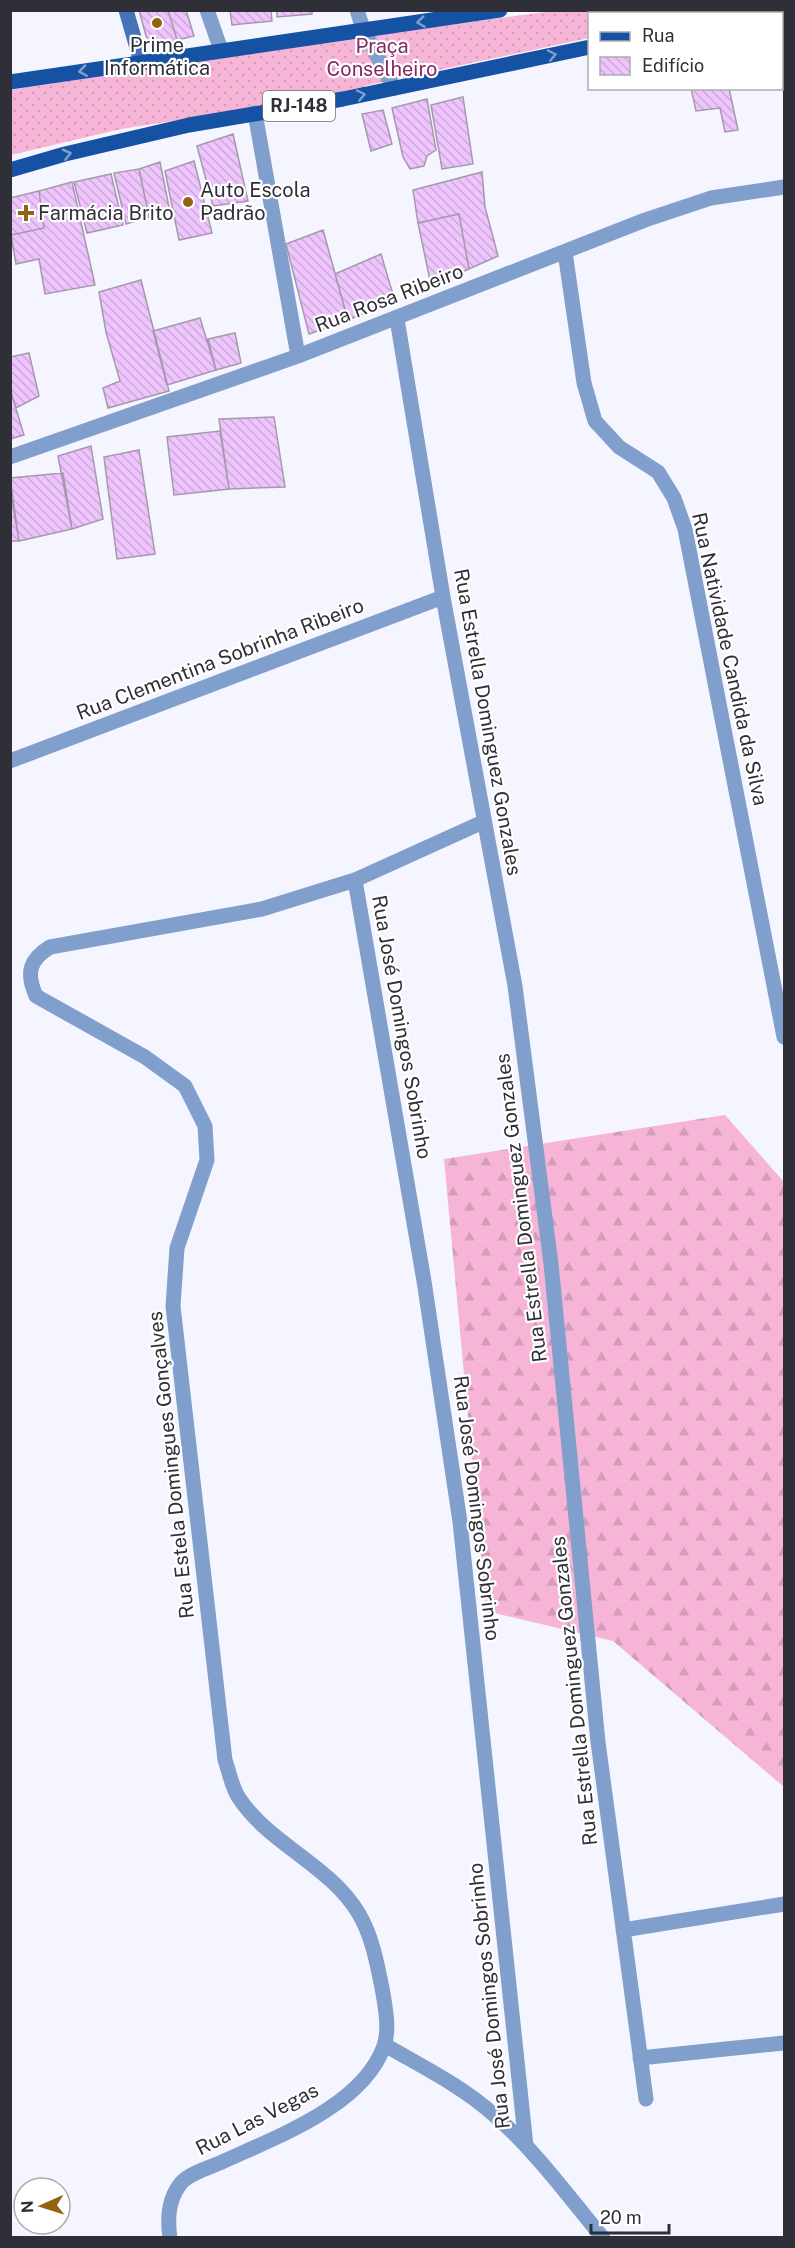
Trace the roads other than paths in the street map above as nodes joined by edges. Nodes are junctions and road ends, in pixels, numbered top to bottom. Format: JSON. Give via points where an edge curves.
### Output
{"nodes":[{"id":1,"x":126,"y":10,"type":"edge"},
{"id":2,"x":207,"y":10,"type":"edge"},
{"id":3,"x":357,"y":10,"type":"edge"},
{"id":4,"x":500,"y":10,"type":"edge"},
{"id":5,"x":363,"y":29,"type":"junction"},
{"id":6,"x":588,"y":47,"type":"edge"},
{"id":7,"x":221,"y":50,"type":"junction"},
{"id":8,"x":141,"y":62,"type":"junction"},
{"id":9,"x":10,"y":82,"type":"edge"},
{"id":10,"x":394,"y":88,"type":"junction"},
{"id":11,"x":255,"y":113,"type":"junction"},
{"id":12,"x":10,"y":170,"type":"edge"},
{"id":13,"x":784,"y":187,"type":"edge"},
{"id":14,"x":565,"y":252,"type":"junction"},
{"id":15,"x":397,"y":319,"type":"junction"},
{"id":16,"x":298,"y":356,"type":"junction"},
{"id":17,"x":10,"y":457,"type":"edge"},
{"id":18,"x":443,"y":597,"type":"junction"},
{"id":19,"x":10,"y":761,"type":"edge"},
{"id":20,"x":483,"y":822,"type":"junction"},
{"id":21,"x":355,"y":880,"type":"junction"},
{"id":22,"x":784,"y":1037,"type":"edge"},
{"id":23,"x":784,"y":1904,"type":"edge"},
{"id":24,"x":623,"y":1930,"type":"junction"},
{"id":25,"x":784,"y":2043,"type":"edge"},
{"id":26,"x":385,"y":2045,"type":"junction"},
{"id":27,"x":640,"y":2058,"type":"junction"},
{"id":28,"x":646,"y":2099,"type":"dead end"},
{"id":29,"x":526,"y":2146,"type":"junction"},
{"id":30,"x":170,"y":2238,"type":"edge"},
{"id":31,"x":603,"y":2238,"type":"edge"}],
"edges":[{"from":1,"to":8,"type":"street"},
{"from":2,"to":7,"type":"street"},
{"from":3,"to":5,"type":"street"},
{"from":4,"to":5,"type":"main road","one_way":true},
{"from":5,"to":7,"type":"main road"},
{"from":5,"to":10,"type":"street"},
{"from":10,"to":6,"type":"main road","number":"RJ-148","one_way":true},
{"from":7,"to":8,"type":"main road"},
{"from":8,"to":9,"type":"main road","one_way":true},
{"from":11,"to":10,"type":"main road","number":"RJ-148","one_way":true},
{"from":12,"to":11,"type":"main road","number":"RJ-148","one_way":true,"via":[[158,132]]},
{"from":11,"to":16,"type":"street"},
{"from":13,"to":14,"type":"street","name":"Rua Rosa Ribeiro","via":[[711,198]]},
{"from":14,"to":15,"type":"street","name":"Rua Rosa Ribeiro"},
{"from":14,"to":22,"type":"street","name":"Rua Natividade Candida da Silva","via":[[584,383],[595,421],[619,447],[658,472],[674,498],[685,530]]},
{"from":15,"to":16,"type":"street","name":"Rua Rosa Ribeiro"},
{"from":15,"to":18,"type":"street","name":"Rua Estrella Dominguez Gonzales"},
{"from":16,"to":17,"type":"street","name":"Rua Rosa Ribeiro"},
{"from":18,"to":19,"type":"street","name":"Rua Clementina Sobrinha Ribeiro"},
{"from":18,"to":20,"type":"street","name":"Rua Estrella Dominguez Gonzales"},
{"from":20,"to":21,"type":"street","name":"Rua Estela Domingues Gonçalves"},
{"from":20,"to":24,"type":"street","name":"Rua Estrella Dominguez Gonzales","via":[[515,986],[551,1264],[598,1742]]},
{"from":21,"to":26,"type":"street","name":"Rua Estela Domingues Gonçalves","via":[[262,909],[50,947],[35,956],[30,968],[36,996],[145,1057],[185,1086],[205,1126],[207,1160],[177,1248],[173,1306],[225,1760],[237,1797],[260,1823],[321,1871],[359,1914],[376,1956],[386,2008]]},
{"from":21,"to":29,"type":"street","name":"Rua José Domingos Sobrinho","via":[[424,1281],[460,1522]]},
{"from":23,"to":24,"type":"street"},
{"from":24,"to":27,"type":"street","name":"Rua Estrella Dominguez Gonzales"},
{"from":25,"to":27,"type":"street"},
{"from":26,"to":29,"type":"street","via":[[461,2090],[493,2113]]},
{"from":26,"to":30,"type":"street","name":"Rua Las Vegas","via":[[366,2080],[330,2107],[183,2181],[172,2198],[167,2218]]},
{"from":27,"to":28,"type":"street","name":"Rua Estrella Dominguez Gonzales"},
{"from":29,"to":31,"type":"street"}]}
